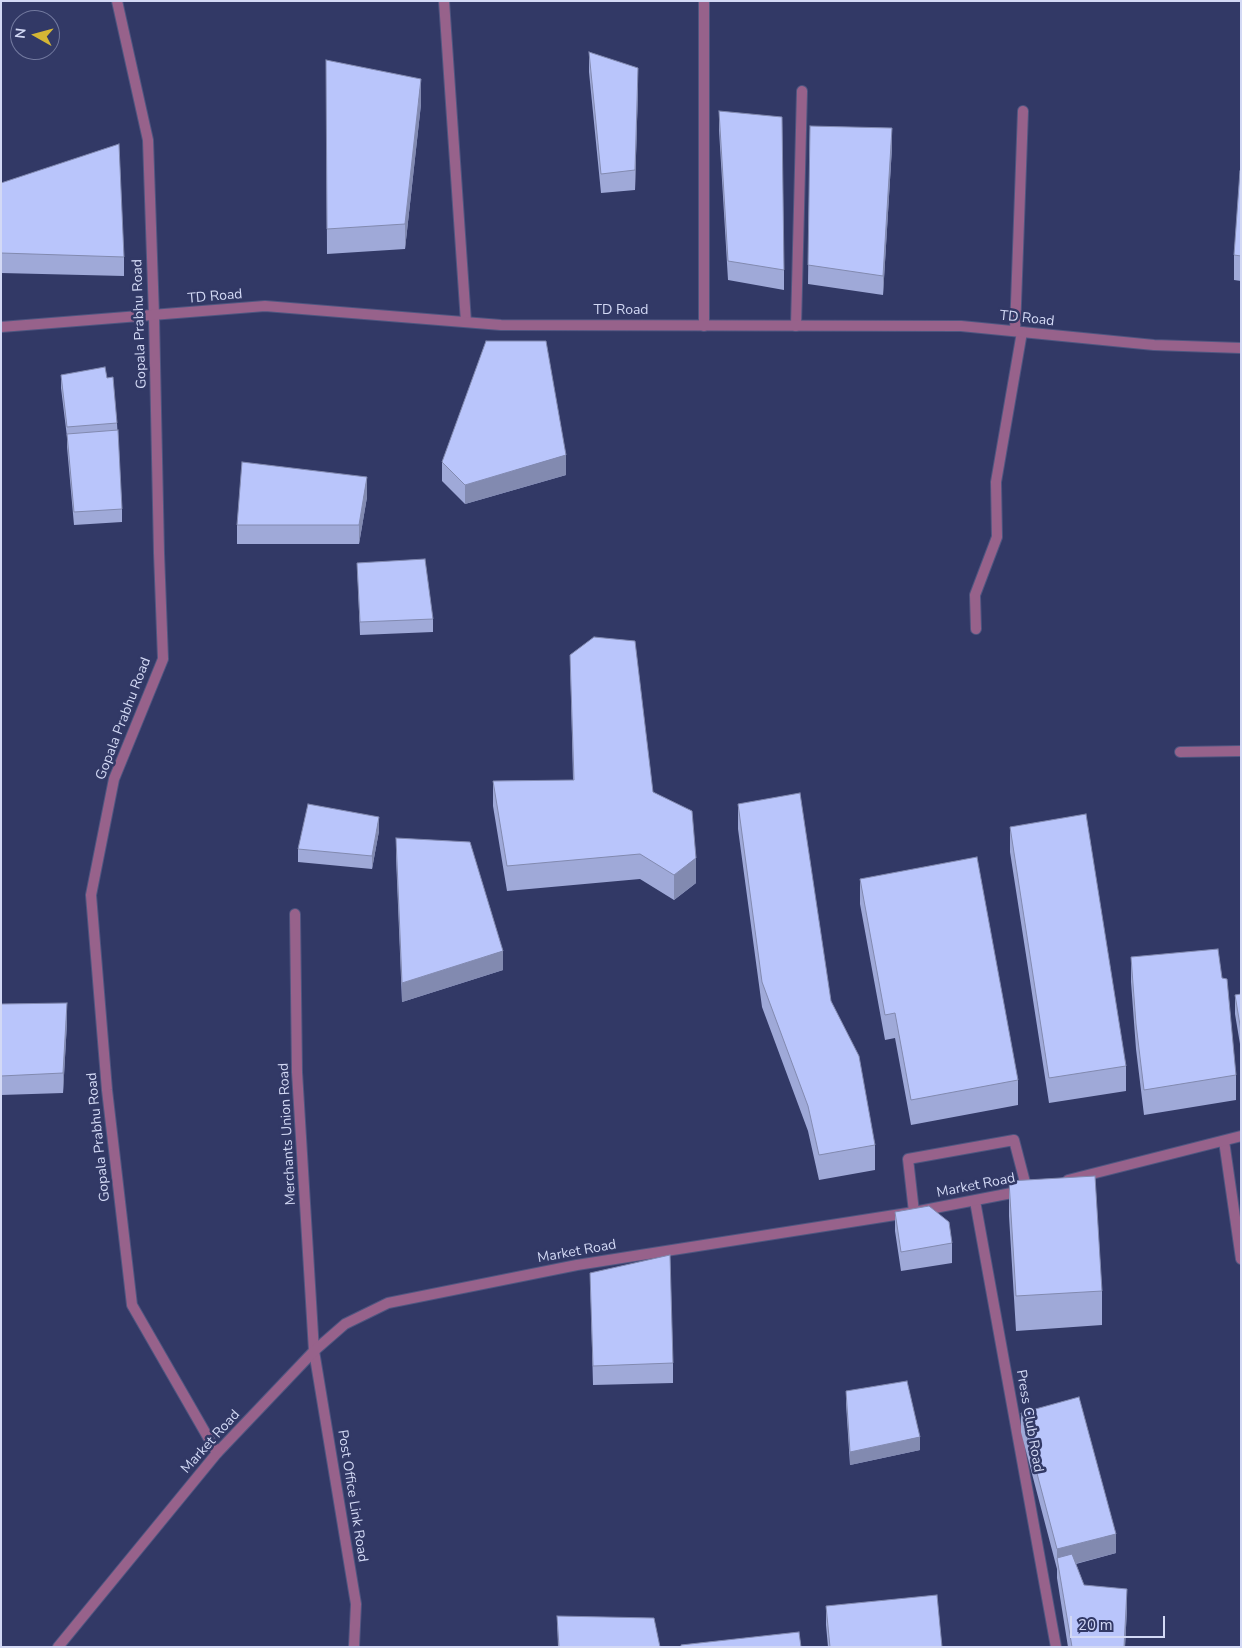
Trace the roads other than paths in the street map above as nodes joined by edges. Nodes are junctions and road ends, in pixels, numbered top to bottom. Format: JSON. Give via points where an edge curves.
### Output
{"nodes":[{"id":1,"x":117,"y":1,"type":"edge"},
{"id":2,"x":444,"y":1,"type":"edge"},
{"id":3,"x":704,"y":1,"type":"edge"},
{"id":4,"x":802,"y":92,"type":"dead end"},
{"id":5,"x":1023,"y":111,"type":"dead end"},
{"id":6,"x":154,"y":316,"type":"junction"},
{"id":7,"x":466,"y":322,"type":"junction"},
{"id":8,"x":704,"y":326,"type":"junction"},
{"id":9,"x":796,"y":326,"type":"junction"},
{"id":10,"x":1,"y":327,"type":"edge"},
{"id":11,"x":1018,"y":332,"type":"junction"},
{"id":12,"x":1241,"y":348,"type":"edge"},
{"id":13,"x":976,"y":628,"type":"dead end"},
{"id":14,"x":1241,"y":751,"type":"edge"},
{"id":15,"x":1180,"y":752,"type":"dead end"},
{"id":16,"x":295,"y":914,"type":"dead end"},
{"id":17,"x":1241,"y":1136,"type":"edge"},
{"id":18,"x":1224,"y":1141,"type":"junction"},
{"id":19,"x":1055,"y":1183,"type":"edge"},
{"id":20,"x":975,"y":1200,"type":"junction"},
{"id":21,"x":914,"y":1212,"type":"junction"},
{"id":22,"x":1241,"y":1259,"type":"edge"},
{"id":23,"x":314,"y":1351,"type":"junction"},
{"id":24,"x":217,"y":1453,"type":"junction"},
{"id":25,"x":58,"y":1647,"type":"edge"},
{"id":26,"x":354,"y":1647,"type":"edge"},
{"id":27,"x":1056,"y":1647,"type":"edge"}],
"edges":[{"from":1,"to":6,"type":"street","name":"Gopala Prabhu Road","via":[[148,140]]},
{"from":2,"to":7,"type":"street"},
{"from":3,"to":8,"type":"street"},
{"from":4,"to":9,"type":"street"},
{"from":5,"to":11,"type":"street"},
{"from":6,"to":7,"type":"street","name":"TD Road","via":[[265,306]]},
{"from":6,"to":10,"type":"street","name":"TD Road"},
{"from":6,"to":24,"type":"street","name":"Gopala Prabhu Road","via":[[163,659],[114,779],[91,895],[107,1090],[132,1305]]},
{"from":7,"to":8,"type":"street","name":"TD Road"},
{"from":8,"to":9,"type":"street","name":"TD Road"},
{"from":9,"to":11,"type":"street","name":"TD Road","via":[[962,326]]},
{"from":11,"to":12,"type":"street","name":"TD Road","via":[[1154,345]]},
{"from":11,"to":13,"type":"street","via":[[996,482],[997,537],[976,595]]},
{"from":14,"to":15,"type":"street"},
{"from":16,"to":23,"type":"street","name":"Merchants Union Road","via":[[298,1072]]},
{"from":17,"to":18,"type":"street"},
{"from":18,"to":19,"type":"street"},
{"from":18,"to":22,"type":"street"},
{"from":20,"to":21,"type":"street","name":"Market Road"},
{"from":20,"to":21,"type":"street","name":"Market Road","via":[[1032,1188],[1014,1140],[908,1159]]},
{"from":20,"to":27,"type":"street","name":"Press Club Road"},
{"from":21,"to":23,"type":"street","name":"Market Road","via":[[577,1265],[388,1303],[345,1324]]},
{"from":23,"to":24,"type":"street","name":"Market Road"},
{"from":23,"to":26,"type":"street","name":"Post Office Link Road","via":[[356,1604]]},
{"from":24,"to":25,"type":"street","name":"Market Road"}]}
